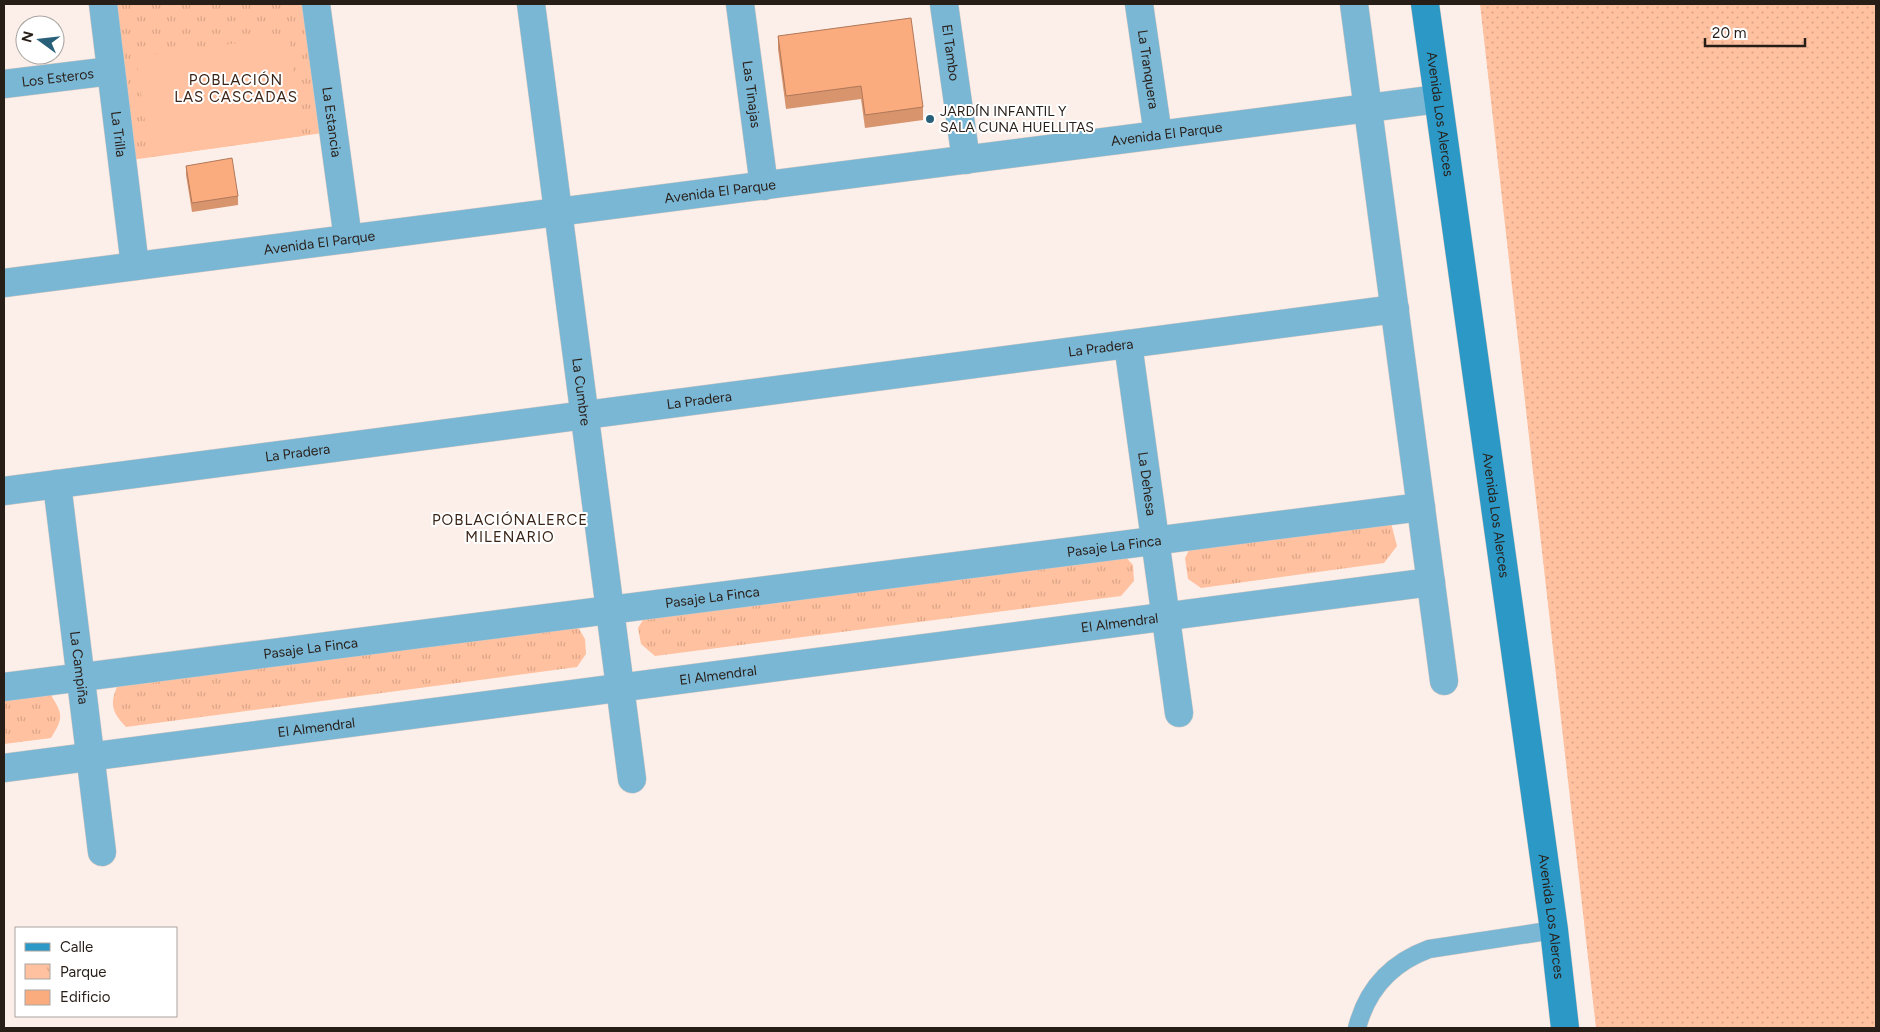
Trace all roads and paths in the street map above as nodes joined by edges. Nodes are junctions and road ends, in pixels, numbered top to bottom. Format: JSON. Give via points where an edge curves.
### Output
{"nodes":[{"id":1,"x":103,"y":4,"type":"edge"},
{"id":2,"x":316,"y":4,"type":"edge"},
{"id":3,"x":531,"y":4,"type":"edge"},
{"id":4,"x":740,"y":4,"type":"edge"},
{"id":5,"x":944,"y":4,"type":"edge"},
{"id":6,"x":1139,"y":4,"type":"edge"},
{"id":7,"x":1354,"y":4,"type":"edge"},
{"id":8,"x":1425,"y":4,"type":"edge"},
{"id":9,"x":111,"y":72,"type":"junction"},
{"id":10,"x":4,"y":84,"type":"edge"},
{"id":11,"x":1438,"y":99,"type":"junction"},
{"id":12,"x":1368,"y":108,"type":"junction"},
{"id":13,"x":1158,"y":135,"type":"junction"},
{"id":14,"x":966,"y":160,"type":"junction"},
{"id":15,"x":764,"y":186,"type":"junction"},
{"id":16,"x":558,"y":212,"type":"junction"},
{"id":17,"x":348,"y":239,"type":"junction"},
{"id":18,"x":135,"y":266,"type":"junction"},
{"id":19,"x":4,"y":283,"type":"edge"},
{"id":20,"x":1395,"y":309,"type":"junction"},
{"id":21,"x":1128,"y":344,"type":"junction"},
{"id":22,"x":584,"y":415,"type":"junction"},
{"id":23,"x":57,"y":484,"type":"junction"},
{"id":24,"x":4,"y":491,"type":"edge"},
{"id":25,"x":1421,"y":506,"type":"junction"},
{"id":26,"x":1155,"y":540,"type":"junction"},
{"id":27,"x":1431,"y":582,"type":"junction"},
{"id":28,"x":610,"y":610,"type":"junction"},
{"id":29,"x":1166,"y":617,"type":"junction"},
{"id":30,"x":81,"y":677,"type":"junction"},
{"id":31,"x":1444,"y":681,"type":"dead end"},
{"id":32,"x":4,"y":687,"type":"edge"},
{"id":33,"x":620,"y":688,"type":"junction"},
{"id":34,"x":1180,"y":713,"type":"dead end"},
{"id":35,"x":90,"y":757,"type":"junction"},
{"id":36,"x":4,"y":768,"type":"edge"},
{"id":37,"x":632,"y":779,"type":"dead end"},
{"id":38,"x":102,"y":852,"type":"dead end"},
{"id":39,"x":1554,"y":930,"type":"junction"},
{"id":40,"x":1357,"y":1028,"type":"edge"},
{"id":41,"x":1565,"y":1028,"type":"edge"}],
"edges":[{"from":1,"to":9,"type":"street","name":"La Trilla"},
{"from":2,"to":17,"type":"street","name":"La Estancia"},
{"from":3,"to":16,"type":"street","name":"La Cumbre"},
{"from":4,"to":15,"type":"street","name":"Las Tinajas"},
{"from":5,"to":14,"type":"street","name":"El Tambo"},
{"from":6,"to":13,"type":"street","name":"La Tranquera"},
{"from":7,"to":12,"type":"street"},
{"from":8,"to":11,"type":"main road","name":"Avenida Los Alerces"},
{"from":9,"to":10,"type":"street","name":"Los Esteros"},
{"from":9,"to":18,"type":"street","name":"La Trilla"},
{"from":11,"to":12,"type":"street","name":"Avenida El Parque"},
{"from":11,"to":39,"type":"main road","name":"Avenida Los Alerces"},
{"from":12,"to":13,"type":"street","name":"Avenida El Parque"},
{"from":12,"to":20,"type":"street"},
{"from":13,"to":14,"type":"street","name":"Avenida El Parque"},
{"from":14,"to":15,"type":"street","name":"Avenida El Parque"},
{"from":15,"to":16,"type":"street","name":"Avenida El Parque"},
{"from":16,"to":17,"type":"street","name":"Avenida El Parque"},
{"from":16,"to":22,"type":"street","name":"La Cumbre"},
{"from":17,"to":18,"type":"street","name":"Avenida El Parque"},
{"from":18,"to":19,"type":"street","name":"Avenida El Parque"},
{"from":20,"to":21,"type":"street","name":"La Pradera"},
{"from":20,"to":25,"type":"street"},
{"from":21,"to":22,"type":"street","name":"La Pradera"},
{"from":21,"to":26,"type":"street","name":"La Dehesa"},
{"from":22,"to":23,"type":"street","name":"La Pradera"},
{"from":22,"to":28,"type":"street","name":"La Cumbre"},
{"from":23,"to":24,"type":"street","name":"La Pradera"},
{"from":23,"to":30,"type":"street","name":"La Campiña"},
{"from":25,"to":26,"type":"street","name":"Pasaje La Finca"},
{"from":25,"to":27,"type":"street"},
{"from":26,"to":28,"type":"street","name":"Pasaje La Finca"},
{"from":26,"to":29,"type":"street","name":"La Dehesa"},
{"from":27,"to":29,"type":"street","name":"El Almendral"},
{"from":27,"to":31,"type":"street"},
{"from":28,"to":30,"type":"street","name":"Pasaje La Finca"},
{"from":28,"to":33,"type":"street","name":"La Cumbre"},
{"from":29,"to":33,"type":"street","name":"El Almendral"},
{"from":29,"to":34,"type":"street","name":"La Dehesa"},
{"from":30,"to":32,"type":"street","name":"Pasaje La Finca"},
{"from":30,"to":35,"type":"street","name":"La Campiña"},
{"from":33,"to":35,"type":"street","name":"El Almendral"},
{"from":33,"to":37,"type":"street","name":"La Cumbre"},
{"from":35,"to":36,"type":"street","name":"El Almendral"},
{"from":35,"to":38,"type":"street","name":"La Campiña"},
{"from":39,"to":40,"type":"lane","via":[[1429,949],[1412,956],[1382,978],[1363,1010]]},
{"from":39,"to":41,"type":"main road","name":"Avenida Los Alerces"}]}
